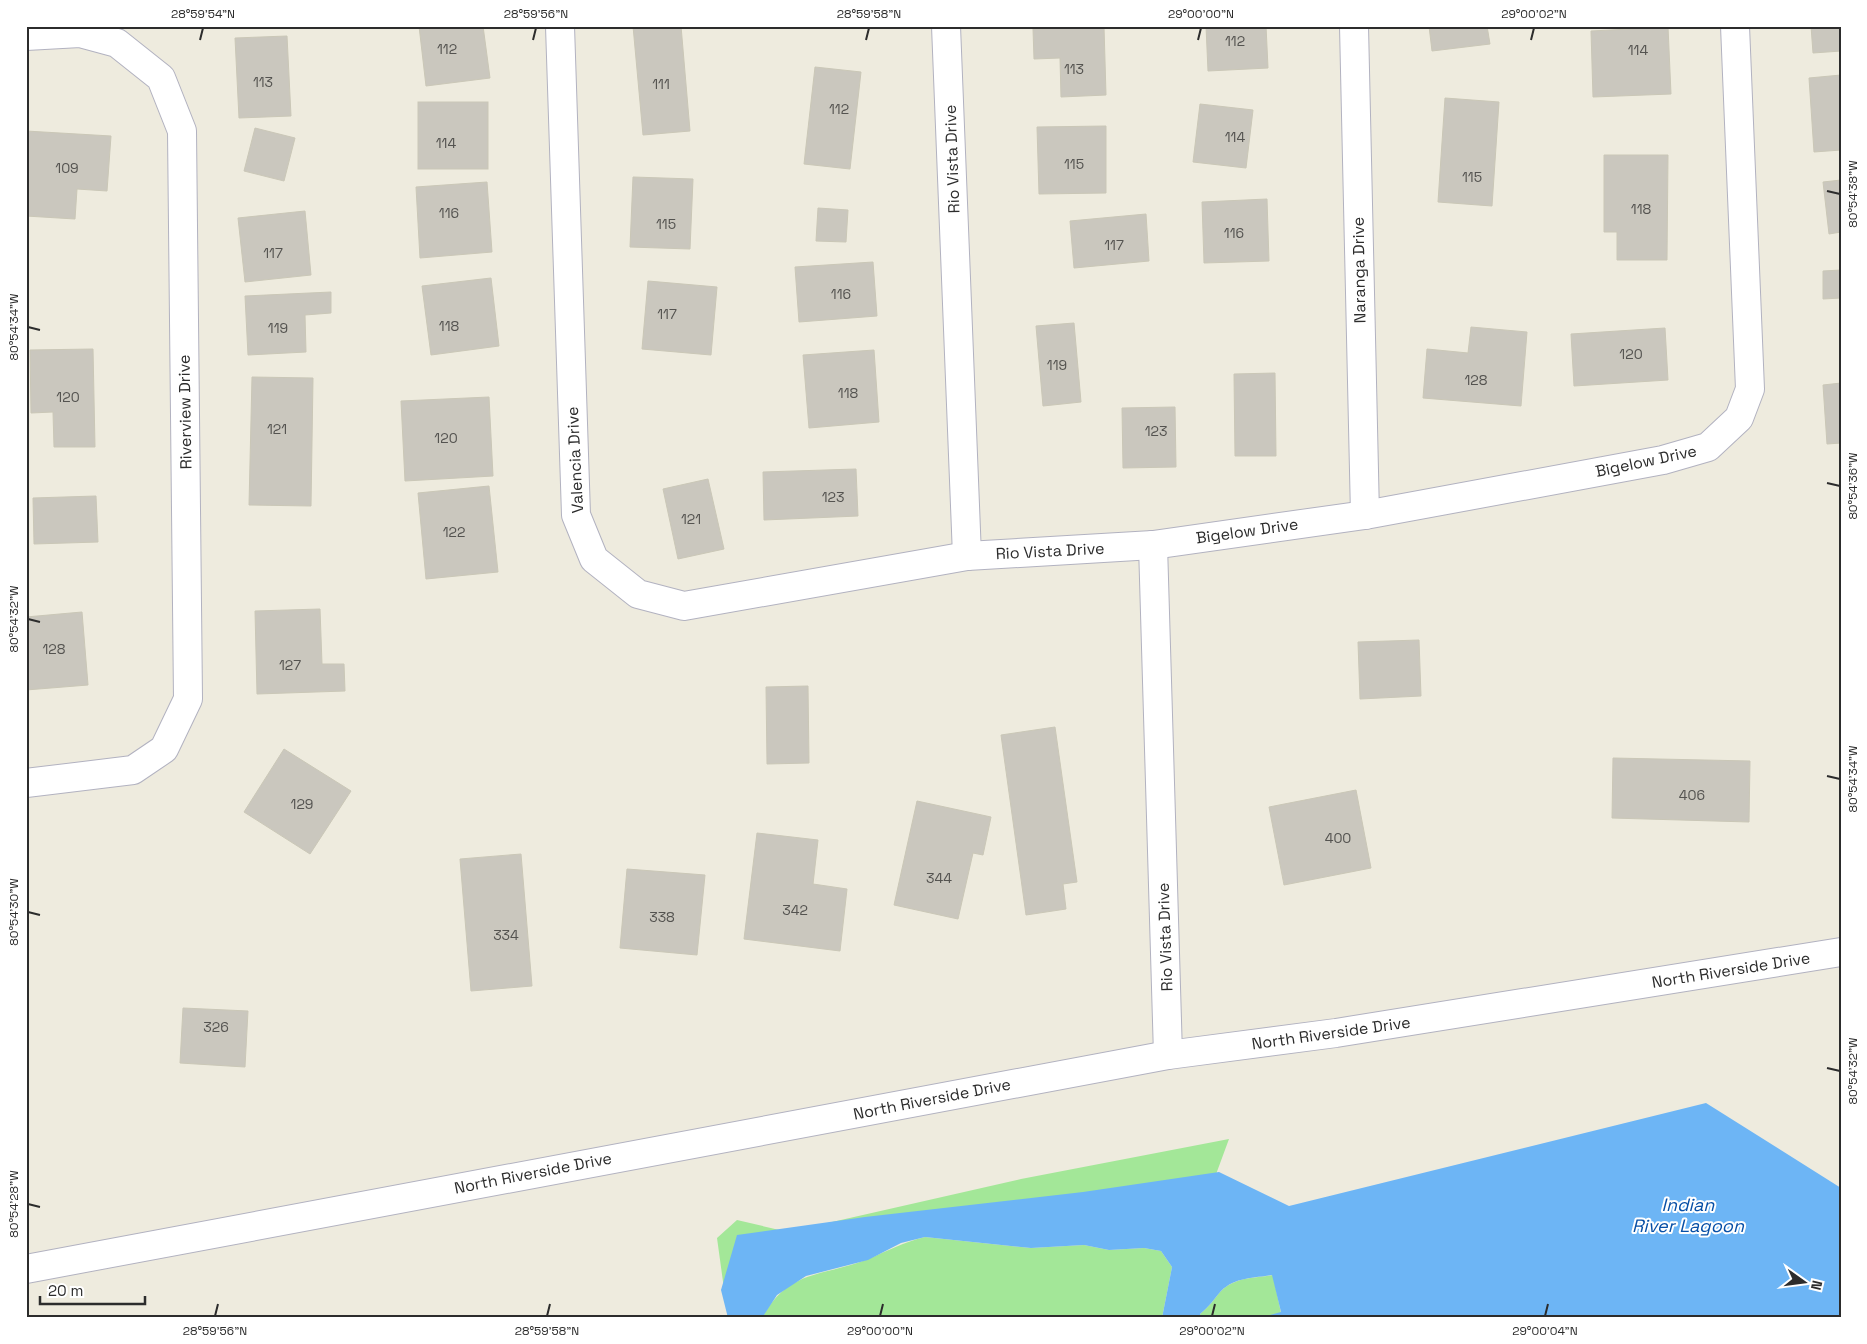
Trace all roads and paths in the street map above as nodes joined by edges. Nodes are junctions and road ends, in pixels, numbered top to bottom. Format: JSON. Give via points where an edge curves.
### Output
{"nodes":[{"id":1,"x":560,"y":26,"type":"edge"},
{"id":2,"x":946,"y":26,"type":"edge"},
{"id":3,"x":1354,"y":26,"type":"edge"},
{"id":4,"x":1735,"y":26,"type":"edge"},
{"id":5,"x":26,"y":36,"type":"edge"},
{"id":6,"x":1365,"y":515,"type":"junction"},
{"id":7,"x":1153,"y":545,"type":"junction"},
{"id":8,"x":967,"y":556,"type":"junction"},
{"id":9,"x":26,"y":783,"type":"edge"},
{"id":10,"x":1841,"y":952,"type":"edge"},
{"id":11,"x":1168,"y":1055,"type":"junction"},
{"id":12,"x":26,"y":1269,"type":"edge"}],
"edges":[{"from":1,"to":8,"type":"street","name":"Valencia Drive","via":[[576,515],[594,559],[638,594],[684,606]]},
{"from":2,"to":8,"type":"street","name":"Rio Vista Drive"},
{"from":3,"to":6,"type":"street","name":"Naranga Drive"},
{"from":4,"to":6,"type":"street","name":"Bigelow Drive","via":[[1750,389],[1739,418],[1708,447],[1663,460]]},
{"from":5,"to":9,"type":"street","name":"Riverview Drive","via":[[80,33],[118,43],[161,78],[182,131],[188,699],[164,749],[133,770]]},
{"from":6,"to":7,"type":"street","name":"Bigelow Drive"},
{"from":7,"to":8,"type":"street","name":"Rio Vista Drive"},
{"from":7,"to":11,"type":"street","name":"Rio Vista Drive"},
{"from":10,"to":11,"type":"street","name":"North Riverside Drive","via":[[1336,1033]]},
{"from":11,"to":12,"type":"street","name":"North Riverside Drive"}]}
